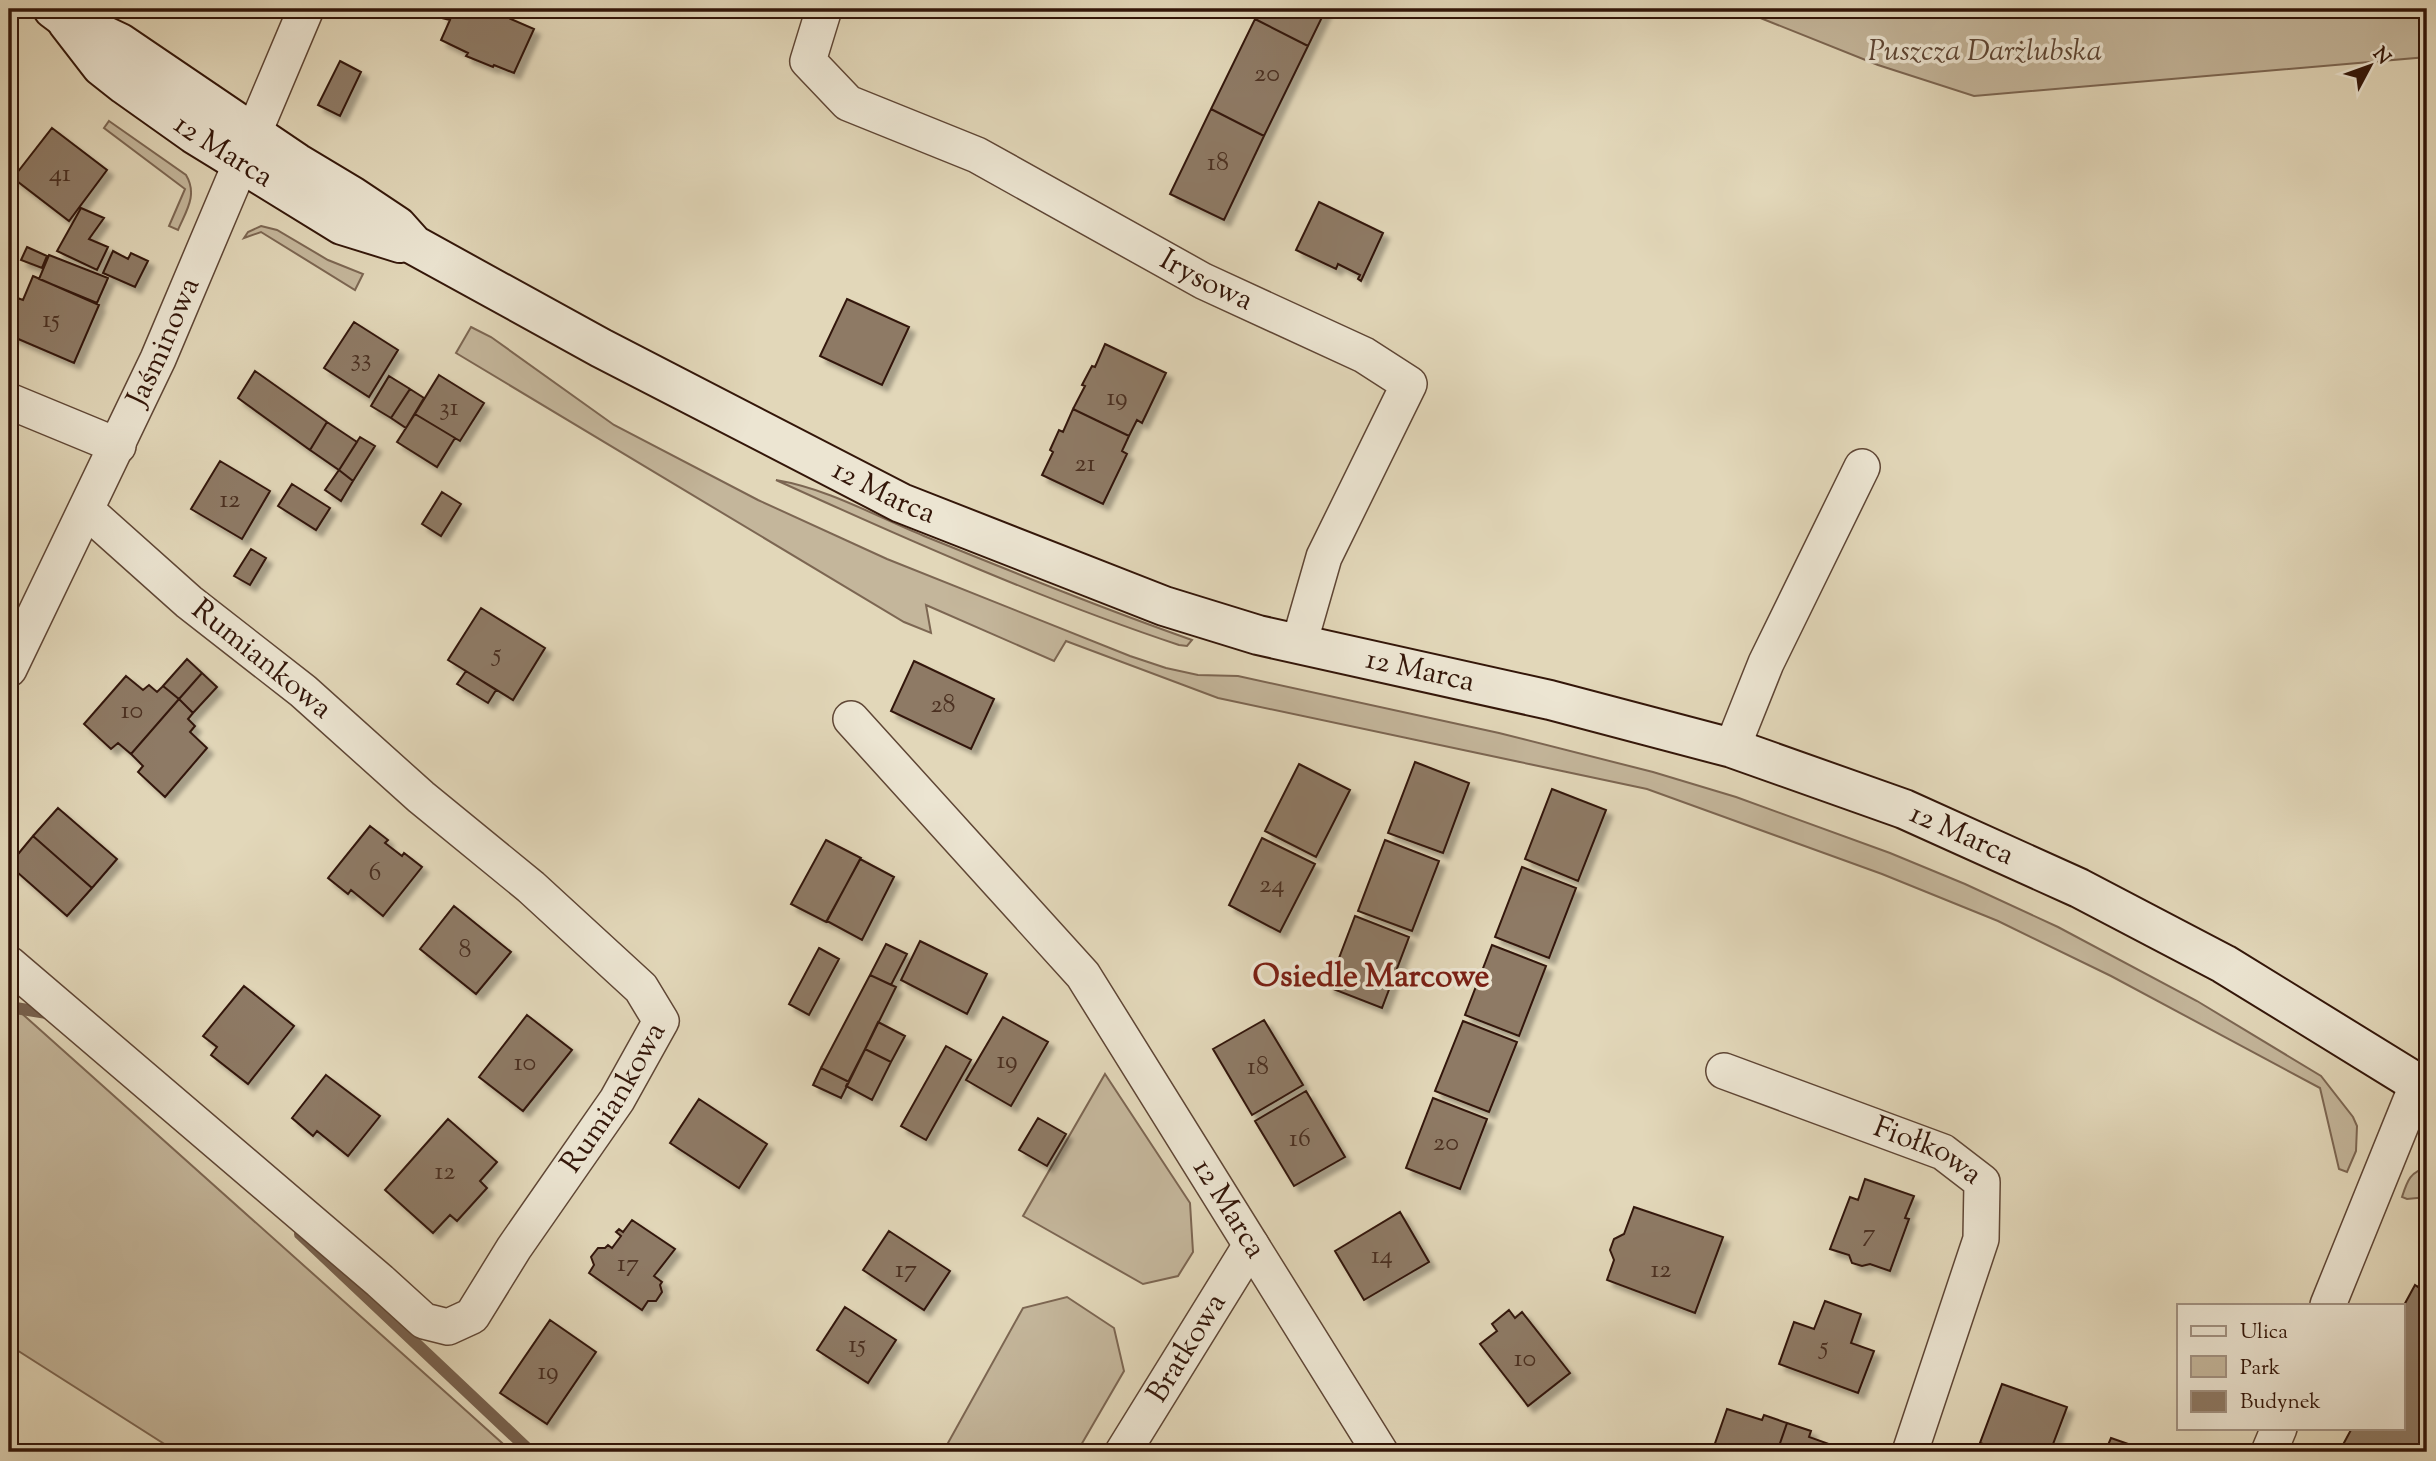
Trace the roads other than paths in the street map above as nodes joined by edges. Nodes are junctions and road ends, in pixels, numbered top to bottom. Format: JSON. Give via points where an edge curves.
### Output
{"nodes":[{"id":1,"x":306,"y":9,"type":"edge"},
{"id":2,"x":824,"y":9,"type":"edge"},
{"id":3,"x":57,"y":12,"type":"edge"},
{"id":4,"x":247,"y":148,"type":"junction"},
{"id":5,"x":9,"y":401,"type":"edge"},
{"id":6,"x":118,"y":446,"type":"junction"},
{"id":7,"x":1862,"y":467,"type":"dead end"},
{"id":8,"x":86,"y":510,"type":"junction"},
{"id":9,"x":1299,"y":644,"type":"junction"},
{"id":10,"x":9,"y":668,"type":"edge"},
{"id":11,"x":851,"y":719,"type":"dead end"},
{"id":12,"x":1732,"y":748,"type":"junction"},
{"id":13,"x":9,"y":964,"type":"edge"},
{"id":14,"x":1724,"y":1071,"type":"dead end"},
{"id":15,"x":2422,"y":1086,"type":"edge"},
{"id":16,"x":1251,"y":1245,"type":"junction"},
{"id":17,"x":2328,"y":1304,"type":"edge"},
{"id":18,"x":2278,"y":1430,"type":"edge"},
{"id":19,"x":1123,"y":1452,"type":"edge"},
{"id":20,"x":1380,"y":1452,"type":"edge"},
{"id":21,"x":1910,"y":1452,"type":"edge"},
{"id":22,"x":2269,"y":1452,"type":"edge"}],
"edges":[{"from":1,"to":4,"type":"street","name":"Jaśminowa"},
{"from":2,"to":9,"type":"street","name":"Irysowa","via":[[808,61],[848,103],[977,155],[1203,281],[1364,355],[1409,384],[1324,557]]},
{"from":3,"to":4,"type":"street","name":"12 Marca","via":[[101,66],[125,85],[194,134]]},
{"from":4,"to":6,"type":"street","name":"Jaśminowa"},
{"from":4,"to":9,"type":"street","name":"12 Marca","via":[[342,225],[414,245],[901,503],[1164,606]]},
{"from":5,"to":6,"type":"street"},
{"from":6,"to":8,"type":"street","name":"Jaśminowa"},
{"from":7,"to":12,"type":"street","via":[[1766,663]]},
{"from":8,"to":10,"type":"street","name":"Jaśminowa"},
{"from":8,"to":13,"type":"street","name":"Rumiankowa","via":[[189,602],[303,691],[531,887],[641,988],[661,1021],[617,1100],[486,1296],[472,1316],[448,1327],[424,1321]]},
{"from":9,"to":12,"type":"street","name":"12 Marca","via":[[1550,699]]},
{"from":11,"to":16,"type":"street","name":"12 Marca","via":[[1083,975]]},
{"from":12,"to":15,"type":"street","name":"12 Marca","via":[[1904,809],[2079,888],[2224,964]]},
{"from":14,"to":21,"type":"street","name":"Fiołkowa","via":[[1943,1152],[1982,1182],[1981,1239]]},
{"from":15,"to":17,"type":"street"},
{"from":16,"to":19,"type":"street","name":"Bratkowa"},
{"from":16,"to":20,"type":"street","name":"12 Marca"},
{"from":18,"to":22,"type":"street"}]}
